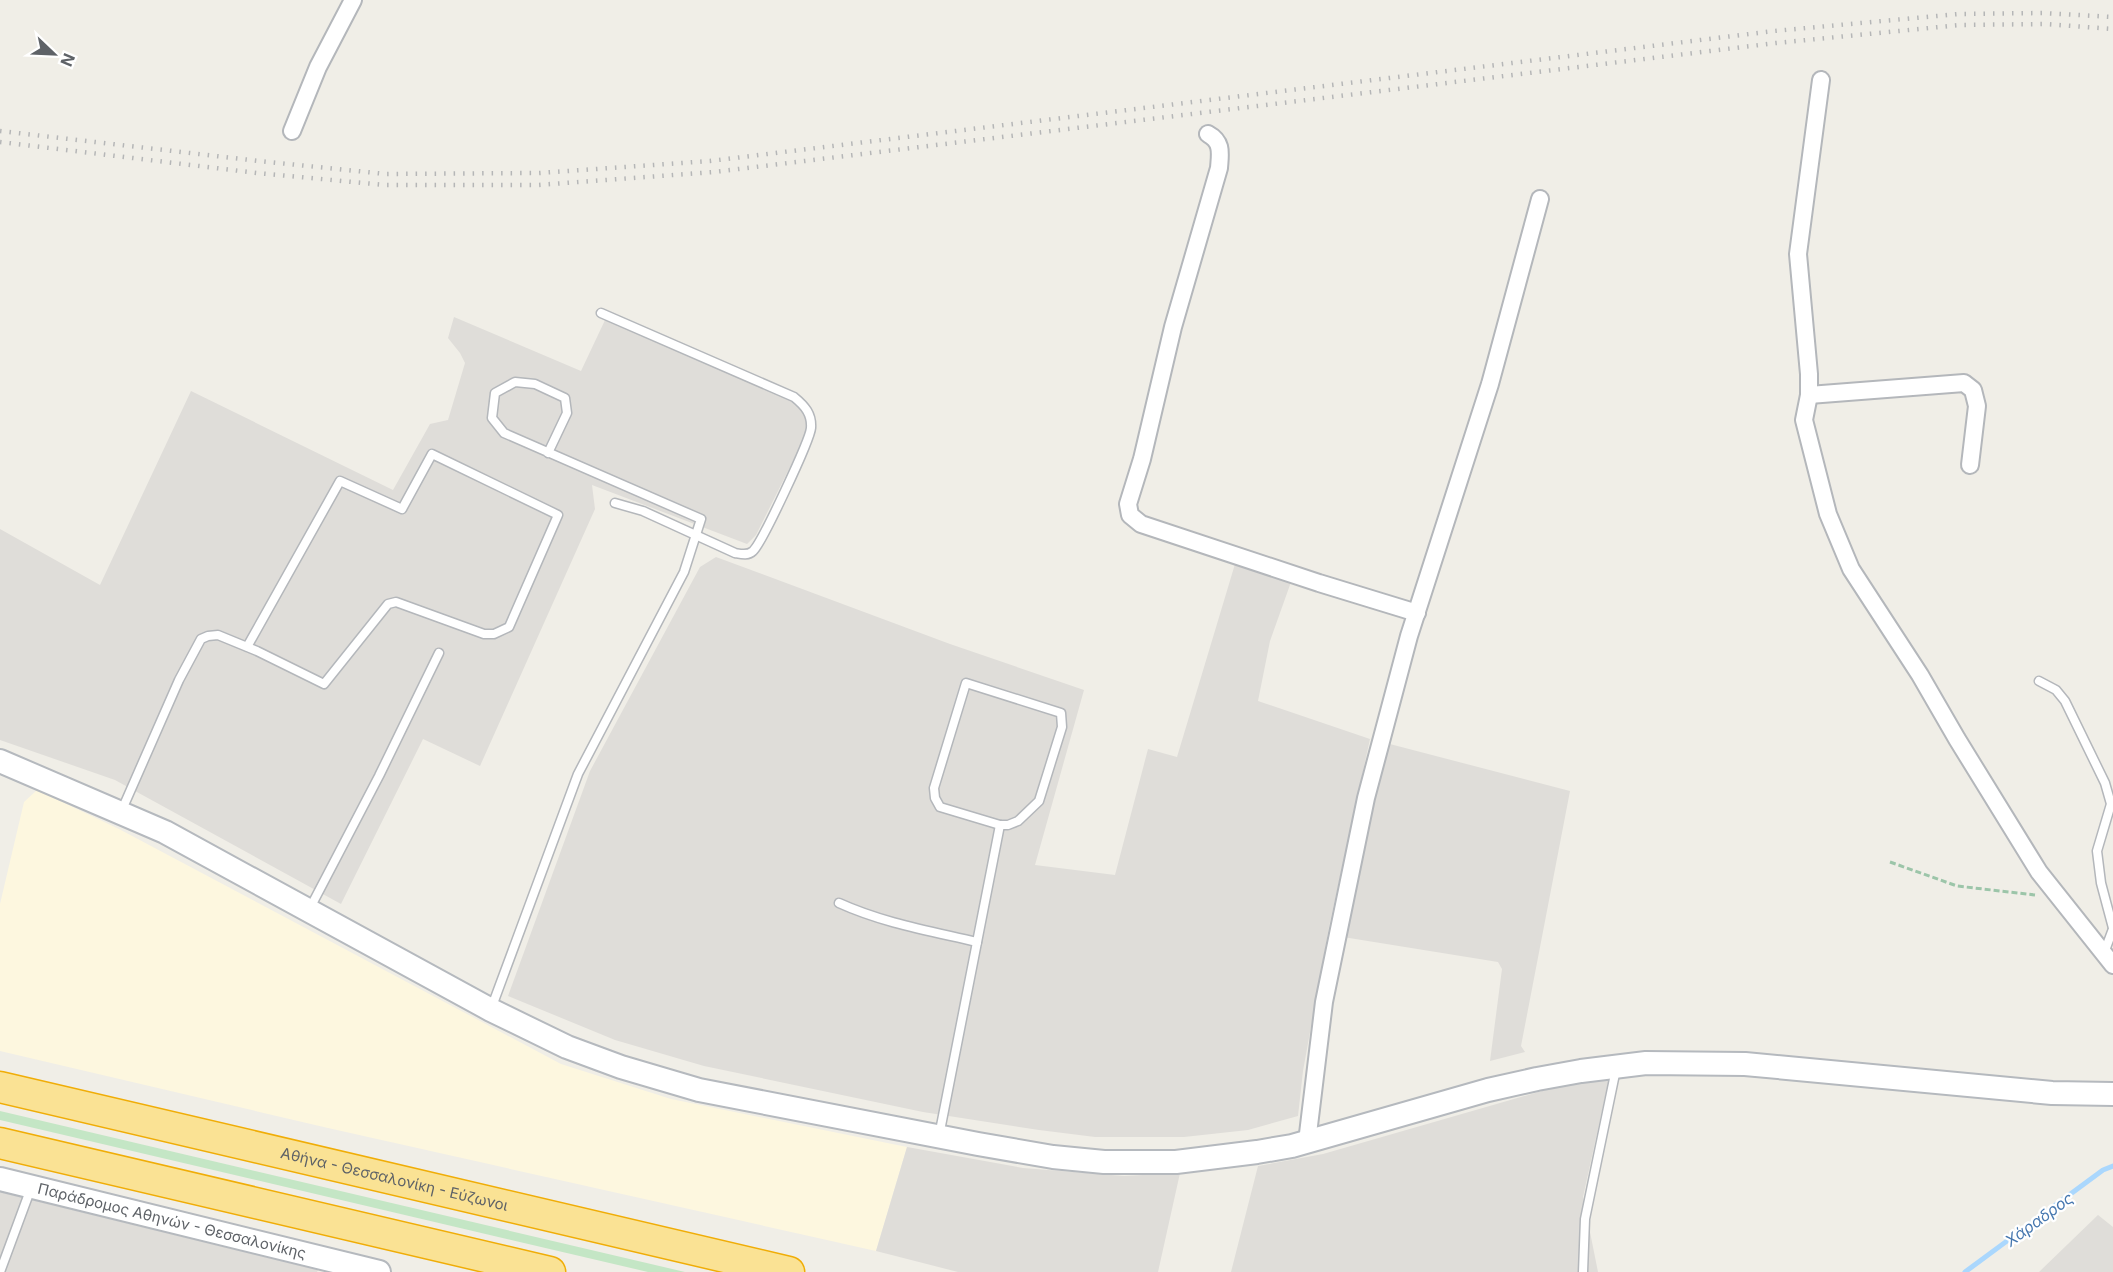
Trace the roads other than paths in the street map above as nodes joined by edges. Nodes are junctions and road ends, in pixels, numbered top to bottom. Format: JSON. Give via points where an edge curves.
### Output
{"nodes":[{"id":1,"x":353,"y":0,"type":"edge"},
{"id":2,"x":1821,"y":80,"type":"dead end"},
{"id":3,"x":292,"y":131,"type":"dead end"},
{"id":4,"x":1208,"y":134,"type":"dead end"},
{"id":5,"x":1540,"y":199,"type":"dead end"},
{"id":6,"x":601,"y":313,"type":"dead end"},
{"id":7,"x":1809,"y":395,"type":"junction"},
{"id":8,"x":548,"y":453,"type":"junction"},
{"id":9,"x":1970,"y":465,"type":"dead end"},
{"id":10,"x":615,"y":503,"type":"dead end"},
{"id":11,"x":695,"y":537,"type":"junction"},
{"id":12,"x":1417,"y":613,"type":"junction"},
{"id":13,"x":248,"y":647,"type":"junction"},
{"id":14,"x":439,"y":654,"type":"dead end"},
{"id":15,"x":2039,"y":681,"type":"dead end"},
{"id":16,"x":0,"y":761,"type":"edge"},
{"id":17,"x":121,"y":812,"type":"junction"},
{"id":18,"x":1000,"y":825,"type":"junction"},
{"id":19,"x":839,"y":903,"type":"dead end"},
{"id":20,"x":309,"y":910,"type":"junction"},
{"id":21,"x":2113,"y":929,"type":"edge"},
{"id":22,"x":977,"y":942,"type":"junction"},
{"id":23,"x":2109,"y":959,"type":"edge"},
{"id":24,"x":491,"y":1010,"type":"junction"},
{"id":25,"x":1616,"y":1066,"type":"junction"},
{"id":26,"x":0,"y":1087,"type":"edge"},
{"id":27,"x":2113,"y":1094,"type":"edge"},
{"id":28,"x":938,"y":1137,"type":"junction"},
{"id":29,"x":1307,"y":1142,"type":"junction"},
{"id":30,"x":0,"y":1143,"type":"edge"},
{"id":31,"x":0,"y":1179,"type":"edge"},
{"id":32,"x":32,"y":1187,"type":"junction"},
{"id":33,"x":0,"y":1272,"type":"edge"},
{"id":34,"x":380,"y":1272,"type":"edge"},
{"id":35,"x":550,"y":1272,"type":"edge"},
{"id":36,"x":789,"y":1272,"type":"edge"},
{"id":37,"x":1583,"y":1272,"type":"edge"}],
"edges":[{"from":1,"to":3,"type":"street","via":[[318,67]]},
{"from":2,"to":7,"type":"street","via":[[1798,254]]},
{"from":4,"to":12,"type":"street","via":[[1218,141],[1219,168],[1173,327],[1128,504],[1130,515],[1141,524]]},
{"from":5,"to":12,"type":"street","via":[[1490,384]]},
{"from":6,"to":11,"type":"lane","via":[[794,397],[809,414],[810,437],[754,551],[735,553]]},
{"from":7,"to":9,"type":"street","via":[[1964,383],[1973,390],[1977,406]]},
{"from":7,"to":23,"type":"street","via":[[1804,420],[1828,514],[1851,569],[2039,872]]},
{"from":8,"to":8,"type":"lane","via":[[504,433],[492,418],[495,393],[515,382],[535,384],[565,398],[567,413]]},
{"from":8,"to":11,"type":"lane","via":[[701,519]]},
{"from":10,"to":11,"type":"lane","via":[[643,511]]},
{"from":11,"to":24,"type":"lane","via":[[684,572],[578,774]]},
{"from":12,"to":29,"type":"street","via":[[1366,798],[1324,1002]]},
{"from":13,"to":13,"type":"lane","via":[[324,684],[388,604],[396,602],[484,634],[494,634],[509,627],[558,514],[432,454],[402,509],[340,481]]},
{"from":13,"to":17,"type":"lane","via":[[218,635],[201,639]]},
{"from":14,"to":20,"type":"lane"},
{"from":15,"to":21,"type":"lane","via":[[2056,690],[2065,701],[2108,793],[2110,810],[2097,851]]},
{"from":16,"to":17,"type":"street"},
{"from":17,"to":20,"type":"street"},
{"from":18,"to":18,"type":"lane","via":[[1018,821],[1039,801],[1062,727],[1061,713],[966,683],[934,788],[935,798],[940,807]]},
{"from":18,"to":22,"type":"lane"},
{"from":19,"to":22,"type":"lane","via":[[901,925]]},
{"from":20,"to":24,"type":"street"},
{"from":21,"to":23,"type":"lane"},
{"from":22,"to":28,"type":"lane"},
{"from":24,"to":28,"type":"street","via":[[567,1047],[699,1090]]},
{"from":25,"to":27,"type":"street","via":[[1744,1064],[2052,1093]]},
{"from":25,"to":29,"type":"street","via":[[1508,1086]]},
{"from":25,"to":37,"type":"lane","via":[[1585,1219]]},
{"from":26,"to":36,"type":"highway","name":"Αθήνα - Θεσσαλονίκη - Εύζωνοι"},
{"from":28,"to":29,"type":"street","via":[[1053,1156],[1137,1163],[1218,1158]]},
{"from":30,"to":35,"type":"highway"},
{"from":31,"to":32,"type":"street","name":"Παράδρομος Αθηνών - Θεσσαλονίκης"},
{"from":32,"to":33,"type":"lane"},
{"from":32,"to":34,"type":"street","name":"Παράδρομος Αθηνών - Θεσσαλονίκης"}]}
